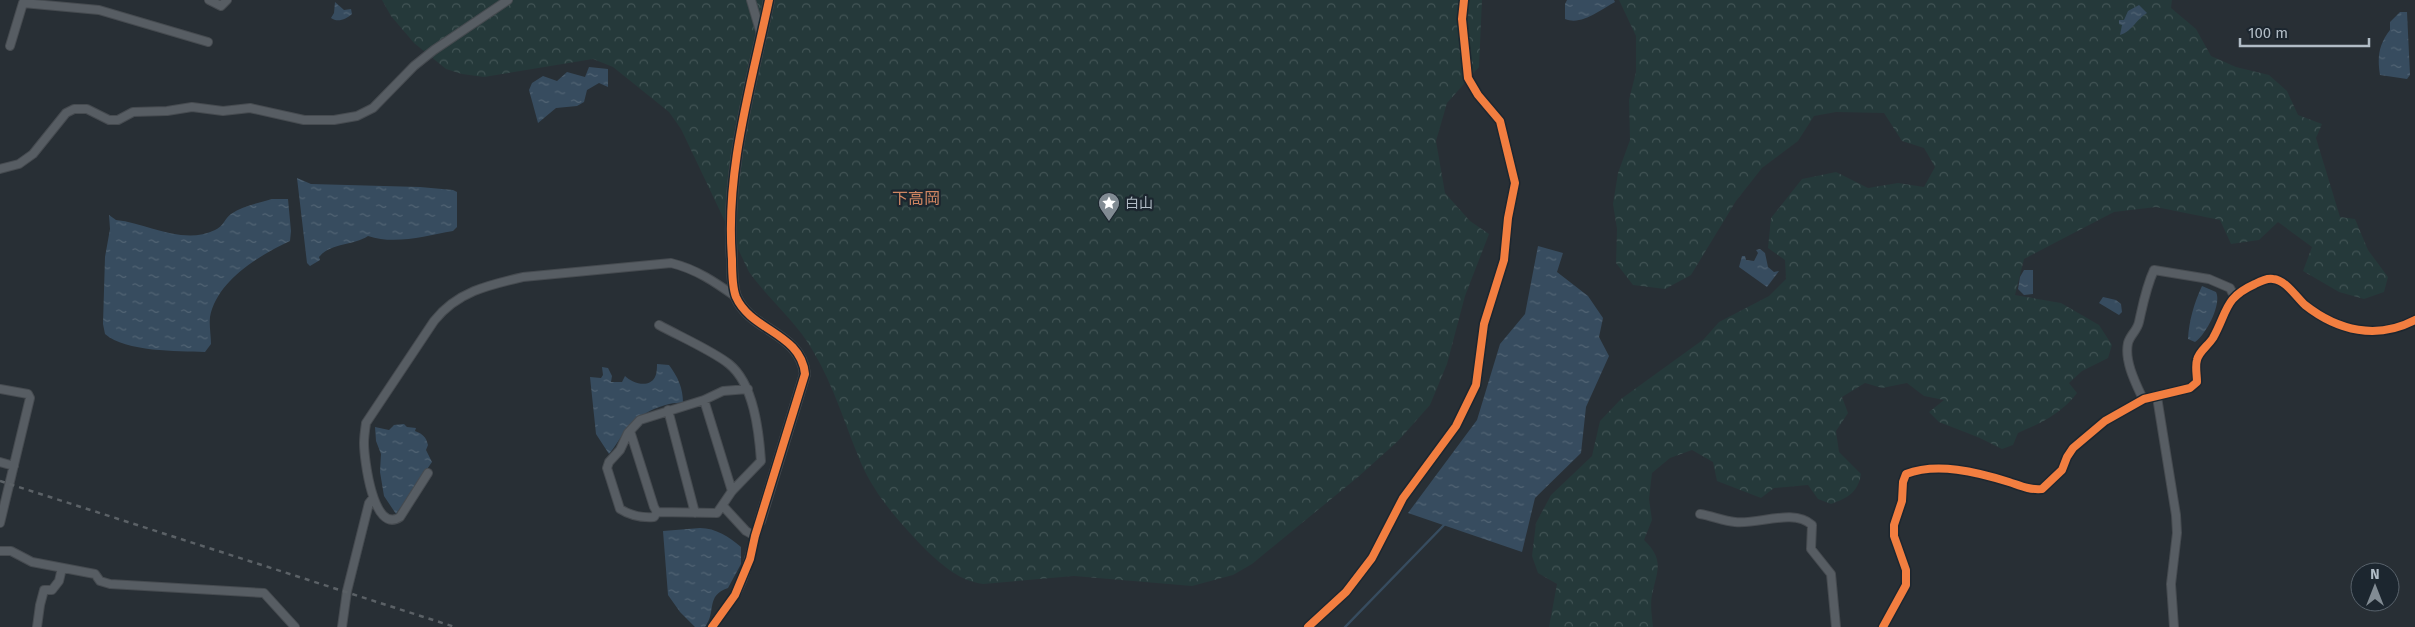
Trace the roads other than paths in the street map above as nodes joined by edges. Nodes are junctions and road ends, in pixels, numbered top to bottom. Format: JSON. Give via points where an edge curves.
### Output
{"nodes":[{"id":1,"x":209,"y":0,"type":"edge"},
{"id":2,"x":227,"y":0,"type":"edge"},
{"id":3,"x":508,"y":0,"type":"edge"},
{"id":4,"x":752,"y":0,"type":"edge"},
{"id":5,"x":769,"y":0,"type":"edge"},
{"id":6,"x":1464,"y":0,"type":"edge"},
{"id":7,"x":48,"y":2,"type":"edge"},
{"id":8,"x":762,"y":35,"type":"junction"},
{"id":9,"x":208,"y":42,"type":"dead end"},
{"id":10,"x":10,"y":46,"type":"dead end"},
{"id":11,"x":0,"y":169,"type":"edge"},
{"id":12,"x":2234,"y":296,"type":"junction"},
{"id":13,"x":736,"y":297,"type":"junction"},
{"id":14,"x":2415,"y":320,"type":"edge"},
{"id":15,"x":659,"y":325,"type":"dead end"},
{"id":16,"x":0,"y":389,"type":"edge"},
{"id":17,"x":748,"y":390,"type":"junction"},
{"id":18,"x":2157,"y":397,"type":"junction"},
{"id":19,"x":2143,"y":399,"type":"junction"},
{"id":20,"x":704,"y":400,"type":"junction"},
{"id":21,"x":668,"y":410,"type":"junction"},
{"id":22,"x":630,"y":431,"type":"junction"},
{"id":23,"x":0,"y":462,"type":"edge"},
{"id":24,"x":14,"y":466,"type":"junction"},
{"id":25,"x":428,"y":473,"type":"dead end"},
{"id":26,"x":732,"y":491,"type":"junction"},
{"id":27,"x":373,"y":498,"type":"junction"},
{"id":28,"x":724,"y":506,"type":"junction"},
{"id":29,"x":658,"y":512,"type":"junction"},
{"id":30,"x":695,"y":513,"type":"junction"},
{"id":31,"x":1700,"y":514,"type":"dead end"},
{"id":32,"x":760,"y":521,"type":"joint"},
{"id":33,"x":0,"y":523,"type":"edge"},
{"id":34,"x":754,"y":536,"type":"junction"},
{"id":35,"x":0,"y":551,"type":"edge"},
{"id":36,"x":62,"y":568,"type":"junction"},
{"id":37,"x":37,"y":627,"type":"edge"},
{"id":38,"x":295,"y":627,"type":"edge"},
{"id":39,"x":342,"y":627,"type":"edge"},
{"id":40,"x":712,"y":627,"type":"edge"},
{"id":41,"x":1308,"y":627,"type":"edge"},
{"id":42,"x":1836,"y":627,"type":"edge"},
{"id":43,"x":1883,"y":627,"type":"edge"},
{"id":44,"x":2174,"y":627,"type":"edge"}],
"edges":[{"from":1,"to":2,"type":"street","via":[[221,6]]},
{"from":3,"to":11,"type":"street","via":[[434,50],[373,108],[357,116],[304,120],[250,108],[223,111],[192,107],[132,112],[118,120],[109,120],[87,109],[74,109],[66,113],[33,154],[19,164]]},
{"from":4,"to":8,"type":"street"},
{"from":5,"to":8,"type":"street"},
{"from":6,"to":41,"type":"street","via":[[1462,19],[1468,78],[1478,96],[1500,121],[1515,183],[1504,260],[1484,324],[1476,385],[1456,426],[1403,498],[1372,558],[1346,592]]},
{"from":7,"to":9,"type":"street","via":[[99,10]]},
{"from":7,"to":10,"type":"street","via":[[22,2]]},
{"from":8,"to":13,"type":"street","via":[[738,139],[730,196],[729,225]]},
{"from":12,"to":14,"type":"street","via":[[2265,279],[2275,279],[2334,324],[2356,330],[2384,331]]},
{"from":12,"to":18,"type":"street","via":[[2212,340],[2197,359],[2197,382],[2190,388]]},
{"from":12,"to":19,"type":"street","via":[[2230,288],[2208,279],[2154,270],[2147,285],[2138,329],[2128,341],[2134,380]]},
{"from":13,"to":27,"type":"street","via":[[707,277],[671,263],[523,278],[456,299],[434,321],[366,423],[364,442]]},
{"from":13,"to":32,"type":"street","via":[[749,314],[798,351],[804,361],[803,382]]},
{"from":15,"to":17,"type":"street","via":[[730,365]]},
{"from":16,"to":24,"type":"street","via":[[28,394],[30,398]]},
{"from":17,"to":20,"type":"street","via":[[723,391]]},
{"from":17,"to":26,"type":"street","via":[[756,419],[761,461]]},
{"from":18,"to":19,"type":"street"},
{"from":18,"to":44,"type":"street","via":[[2176,515],[2172,584]]},
{"from":19,"to":43,"type":"street","via":[[2105,421],[2074,448],[2062,470],[2042,489],[2030,490],[2001,480],[1942,468],[1918,469],[1906,474],[1894,536],[1906,570],[1906,585]]},
{"from":20,"to":21,"type":"street"},
{"from":20,"to":26,"type":"street"},
{"from":21,"to":22,"type":"street","via":[[640,420]]},
{"from":21,"to":30,"type":"street"},
{"from":22,"to":29,"type":"street"},
{"from":22,"to":29,"type":"street","via":[[608,468],[620,509],[644,518],[654,517]]},
{"from":23,"to":24,"type":"street"},
{"from":24,"to":33,"type":"street"},
{"from":25,"to":27,"type":"street","via":[[396,520],[384,515]]},
{"from":26,"to":28,"type":"street"},
{"from":27,"to":39,"type":"street","via":[[350,583]]},
{"from":28,"to":30,"type":"street","via":[[717,513]]},
{"from":28,"to":34,"type":"street"},
{"from":29,"to":30,"type":"street"},
{"from":31,"to":42,"type":"street","via":[[1734,522],[1806,520],[1812,525],[1811,549],[1831,574]]},
{"from":32,"to":34,"type":"street"},
{"from":34,"to":40,"type":"street","via":[[750,559],[735,595]]},
{"from":35,"to":36,"type":"street","via":[[10,551],[32,562]]},
{"from":36,"to":37,"type":"street","via":[[59,581],[52,590],[44,590]]},
{"from":36,"to":38,"type":"street","via":[[95,574],[100,581],[110,584],[264,593]]}]}
